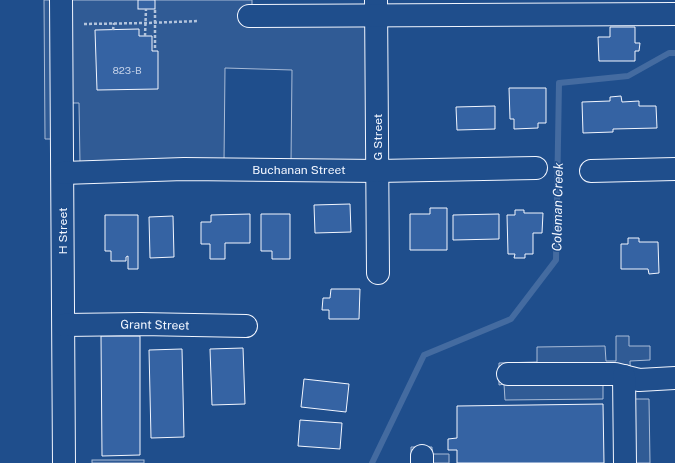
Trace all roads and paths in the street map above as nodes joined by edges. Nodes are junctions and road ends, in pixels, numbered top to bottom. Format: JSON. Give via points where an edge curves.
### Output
{"nodes":[{"id":1,"x":62,"y":0,"type":"edge"},
{"id":2,"x":376,"y":8,"type":"edge"},
{"id":3,"x":146,"y":9,"type":"dead end"},
{"id":4,"x":155,"y":10,"type":"dead end"},
{"id":5,"x":675,"y":14,"type":"edge"},
{"id":6,"x":249,"y":16,"type":"dead end"},
{"id":7,"x":200,"y":21,"type":"dead end"},
{"id":8,"x":114,"y":23,"type":"junction"},
{"id":9,"x":146,"y":23,"type":"junction"},
{"id":10,"x":155,"y":23,"type":"junction"},
{"id":11,"x":84,"y":24,"type":"dead end"},
{"id":12,"x":113,"y":30,"type":"dead end"},
{"id":13,"x":145,"y":36,"type":"dead end"},
{"id":14,"x":155,"y":49,"type":"dead end"},
{"id":15,"x":536,"y":168,"type":"dead end"},
{"id":16,"x":675,"y":169,"type":"edge"},
{"id":17,"x":378,"y":171,"type":"junction"},
{"id":18,"x":591,"y":171,"type":"dead end"},
{"id":19,"x":63,"y":173,"type":"junction"},
{"id":20,"x":378,"y":273,"type":"dead end"},
{"id":21,"x":64,"y":325,"type":"junction"},
{"id":22,"x":246,"y":326,"type":"dead end"},
{"id":23,"x":508,"y":374,"type":"dead end"},
{"id":24,"x":624,"y":376,"type":"junction"},
{"id":25,"x":675,"y":378,"type":"edge"},
{"id":26,"x":64,"y":463,"type":"edge"},
{"id":27,"x":625,"y":463,"type":"edge"}],
"edges":[{"from":1,"to":19,"type":"street","name":"H Street"},
{"from":2,"to":5,"type":"street"},
{"from":2,"to":6,"type":"street"},
{"from":2,"to":17,"type":"street","name":"G Street"},
{"from":3,"to":9,"type":"path"},
{"from":4,"to":10,"type":"path"},
{"from":7,"to":10,"type":"path"},
{"from":8,"to":9,"type":"path"},
{"from":8,"to":11,"type":"path"},
{"from":8,"to":12,"type":"path"},
{"from":9,"to":10,"type":"path"},
{"from":9,"to":13,"type":"path"},
{"from":10,"to":14,"type":"path"},
{"from":15,"to":17,"type":"street","name":"Buchanan Street"},
{"from":16,"to":18,"type":"street"},
{"from":17,"to":19,"type":"street","name":"Buchanan Street","via":[[184,169]]},
{"from":17,"to":20,"type":"street","name":"G Street"},
{"from":19,"to":21,"type":"street","name":"H Street"},
{"from":21,"to":22,"type":"street","name":"Grant Street"},
{"from":21,"to":26,"type":"street","name":"H Street"},
{"from":23,"to":24,"type":"street"},
{"from":24,"to":25,"type":"street","via":[[639,380]]},
{"from":24,"to":27,"type":"street"}]}
